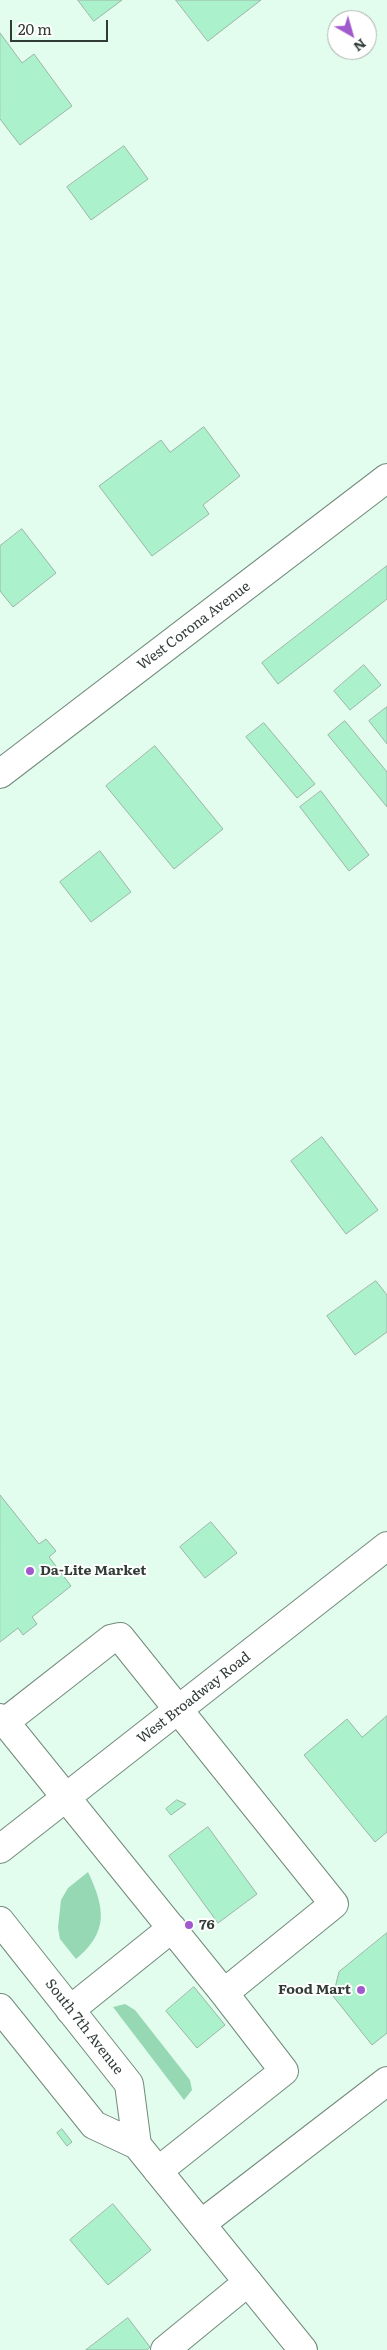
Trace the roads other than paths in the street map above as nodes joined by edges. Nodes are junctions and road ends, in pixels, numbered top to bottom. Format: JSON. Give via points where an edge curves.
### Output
{"nodes":[{"id":1,"x":387,"y":478,"type":"edge"},
{"id":2,"x":0,"y":774,"type":"edge"},
{"id":3,"x":387,"y":1546,"type":"edge"},
{"id":4,"x":180,"y":1709,"type":"junction"},
{"id":5,"x":3,"y":1720,"type":"edge"},
{"id":6,"x":67,"y":1797,"type":"junction"},
{"id":7,"x":0,"y":1849,"type":"edge"},
{"id":8,"x":0,"y":1921,"type":"edge"},
{"id":9,"x":172,"y":1928,"type":"junction"},
{"id":10,"x":224,"y":1993,"type":"junction"},
{"id":11,"x":0,"y":2008,"type":"edge"},
{"id":12,"x":70,"y":2010,"type":"junction"},
{"id":13,"x":387,"y":2081,"type":"edge"},
{"id":14,"x":137,"y":2145,"type":"junction"},
{"id":15,"x":158,"y":2171,"type":"junction"},
{"id":16,"x":201,"y":2224,"type":"junction"},
{"id":17,"x":248,"y":2282,"type":"junction"},
{"id":18,"x":165,"y":2350,"type":"edge"},
{"id":19,"x":303,"y":2350,"type":"edge"}],
"edges":[{"from":1,"to":2,"type":"main road","name":"West Corona Avenue"},
{"from":3,"to":4,"type":"main road","name":"West Broadway Road"},
{"from":4,"to":5,"type":"main road","via":[[120,1637],[110,1639]]},
{"from":4,"to":6,"type":"main road","name":"West Broadway Road"},
{"from":4,"to":10,"type":"main road","via":[[334,1904]]},
{"from":5,"to":6,"type":"main road"},
{"from":6,"to":7,"type":"main road","name":"West Broadway Road"},
{"from":6,"to":9,"type":"main road"},
{"from":8,"to":12,"type":"main road","name":"South 7th Avenue"},
{"from":9,"to":10,"type":"main road"},
{"from":9,"to":12,"type":"main road"},
{"from":10,"to":15,"type":"main road","via":[[284,2071]]},
{"from":11,"to":14,"type":"main road","via":[[94,2125]]},
{"from":12,"to":14,"type":"main road","name":"South 7th Avenue","via":[[129,2084]]},
{"from":13,"to":16,"type":"main road"},
{"from":14,"to":15,"type":"main road"},
{"from":15,"to":16,"type":"main road"},
{"from":16,"to":17,"type":"main road"},
{"from":17,"to":18,"type":"main road"},
{"from":17,"to":19,"type":"main road"}]}
